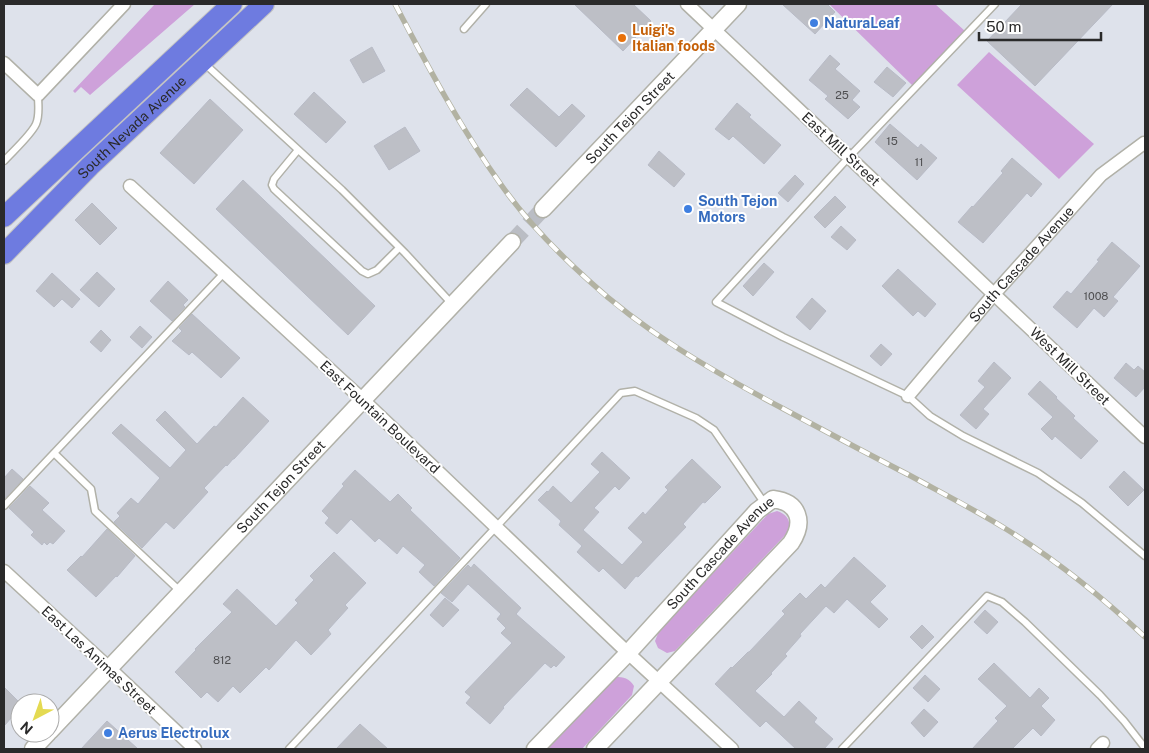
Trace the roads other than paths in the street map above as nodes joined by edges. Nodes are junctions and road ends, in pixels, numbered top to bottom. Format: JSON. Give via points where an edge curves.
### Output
{"nodes":[{"id":1,"x":124,"y":4,"type":"edge"},
{"id":2,"x":232,"y":4,"type":"edge"},
{"id":3,"x":264,"y":4,"type":"edge"},
{"id":4,"x":486,"y":4,"type":"edge"},
{"id":5,"x":687,"y":4,"type":"edge"},
{"id":6,"x":738,"y":4,"type":"edge"},
{"id":7,"x":995,"y":4,"type":"edge"},
{"id":8,"x":464,"y":29,"type":"dead end"},
{"id":9,"x":714,"y":29,"type":"junction"},
{"id":10,"x":202,"y":62,"type":"junction"},
{"id":11,"x":4,"y":63,"type":"edge"},
{"id":12,"x":38,"y":95,"type":"junction"},
{"id":13,"x":1144,"y":142,"type":"edge"},
{"id":14,"x":298,"y":150,"type":"junction"},
{"id":15,"x":849,"y":157,"type":"junction"},
{"id":16,"x":4,"y":161,"type":"edge"},
{"id":17,"x":130,"y":186,"type":"dead end"},
{"id":18,"x":543,"y":209,"type":"tunnel mouth"},
{"id":19,"x":4,"y":217,"type":"edge"},
{"id":20,"x":512,"y":242,"type":"tunnel mouth"},
{"id":21,"x":399,"y":248,"type":"junction"},
{"id":22,"x":4,"y":254,"type":"edge"},
{"id":23,"x":224,"y":273,"type":"junction"},
{"id":24,"x":994,"y":294,"type":"junction"},
{"id":25,"x":453,"y":305,"type":"junction"},
{"id":26,"x":908,"y":396,"type":"junction"},
{"id":27,"x":363,"y":400,"type":"junction"},
{"id":28,"x":1144,"y":434,"type":"edge"},
{"id":29,"x":54,"y":453,"type":"junction"},
{"id":30,"x":765,"y":504,"type":"junction"},
{"id":31,"x":4,"y":506,"type":"edge"},
{"id":32,"x":497,"y":527,"type":"junction"},
{"id":33,"x":1145,"y":556,"type":"edge"},
{"id":34,"x":4,"y":571,"type":"edge"},
{"id":35,"x":181,"y":592,"type":"junction"},
{"id":36,"x":628,"y":653,"type":"junction"},
{"id":37,"x":109,"y":668,"type":"junction"},
{"id":38,"x":659,"y":682,"type":"junction"},
{"id":39,"x":60,"y":720,"type":"edge"},
{"id":40,"x":190,"y":748,"type":"edge"},
{"id":41,"x":1145,"y":748,"type":"edge"},
{"id":42,"x":289,"y":749,"type":"edge"},
{"id":43,"x":535,"y":749,"type":"edge"},
{"id":44,"x":595,"y":749,"type":"edge"},
{"id":45,"x":732,"y":749,"type":"edge"},
{"id":46,"x":842,"y":749,"type":"edge"}],
"edges":[{"from":1,"to":12,"type":"street"},
{"from":2,"to":19,"type":"main road","name":"South Nevada Avenue"},
{"from":3,"to":10,"type":"main road","name":"South Nevada Avenue"},
{"from":4,"to":8,"type":"lane"},
{"from":5,"to":9,"type":"street","name":"East Mill Street"},
{"from":6,"to":9,"type":"street","name":"South Tejon Street"},
{"from":7,"to":15,"type":"lane"},
{"from":9,"to":15,"type":"street","name":"East Mill Street"},
{"from":9,"to":18,"type":"street","name":"South Tejon Street"},
{"from":10,"to":14,"type":"lane"},
{"from":10,"to":22,"type":"main road","name":"South Nevada Avenue","via":[[90,166]]},
{"from":11,"to":12,"type":"street"},
{"from":12,"to":16,"type":"lane","via":[[37,123]]},
{"from":13,"to":24,"type":"street","name":"South Cascade Avenue","via":[[1102,175]]},
{"from":14,"to":21,"type":"lane"},
{"from":14,"to":21,"type":"lane","via":[[274,179],[274,189],[368,274],[377,270]]},
{"from":15,"to":24,"type":"street","name":"East Mill Street"},
{"from":15,"to":26,"type":"lane","via":[[716,302]]},
{"from":17,"to":23,"type":"street","name":"East Fountain Boulevard"},
{"from":20,"to":25,"type":"street","name":"South Tejon Street"},
{"from":21,"to":25,"type":"lane"},
{"from":23,"to":27,"type":"street","name":"East Fountain Boulevard"},
{"from":23,"to":29,"type":"lane"},
{"from":24,"to":26,"type":"street","name":"South Cascade Avenue"},
{"from":24,"to":28,"type":"street","name":"West Mill Street"},
{"from":25,"to":27,"type":"street","name":"South Tejon Street"},
{"from":26,"to":33,"type":"lane","via":[[930,416],[963,436],[1038,473],[1082,503]]},
{"from":27,"to":32,"type":"street","name":"East Fountain Boulevard"},
{"from":27,"to":35,"type":"street","name":"South Tejon Street"},
{"from":29,"to":31,"type":"lane"},
{"from":29,"to":35,"type":"lane","via":[[90,489],[96,511]]},
{"from":30,"to":32,"type":"lane","via":[[714,430],[696,418],[634,391],[621,392]]},
{"from":30,"to":36,"type":"street","name":"South Cascade Avenue"},
{"from":30,"to":38,"type":"street","name":"South Cascade Avenue","via":[[773,499],[782,500],[797,512],[797,534],[792,543]]},
{"from":32,"to":36,"type":"street","name":"East Fountain Boulevard"},
{"from":32,"to":42,"type":"lane"},
{"from":34,"to":37,"type":"street","name":"East Las Animas Street"},
{"from":35,"to":37,"type":"street","name":"South Tejon Street"},
{"from":36,"to":38,"type":"street","name":"East Fountain Boulevard"},
{"from":36,"to":43,"type":"street","name":"South Cascade Avenue"},
{"from":37,"to":39,"type":"street","name":"South Tejon Street"},
{"from":37,"to":40,"type":"street","name":"East Las Animas Street"},
{"from":38,"to":44,"type":"street","name":"South Cascade Avenue"},
{"from":38,"to":45,"type":"street","name":"East Fountain Boulevard"},
{"from":41,"to":46,"type":"lane","via":[[1100,695],[1025,622],[1002,602],[987,596]]}]}
